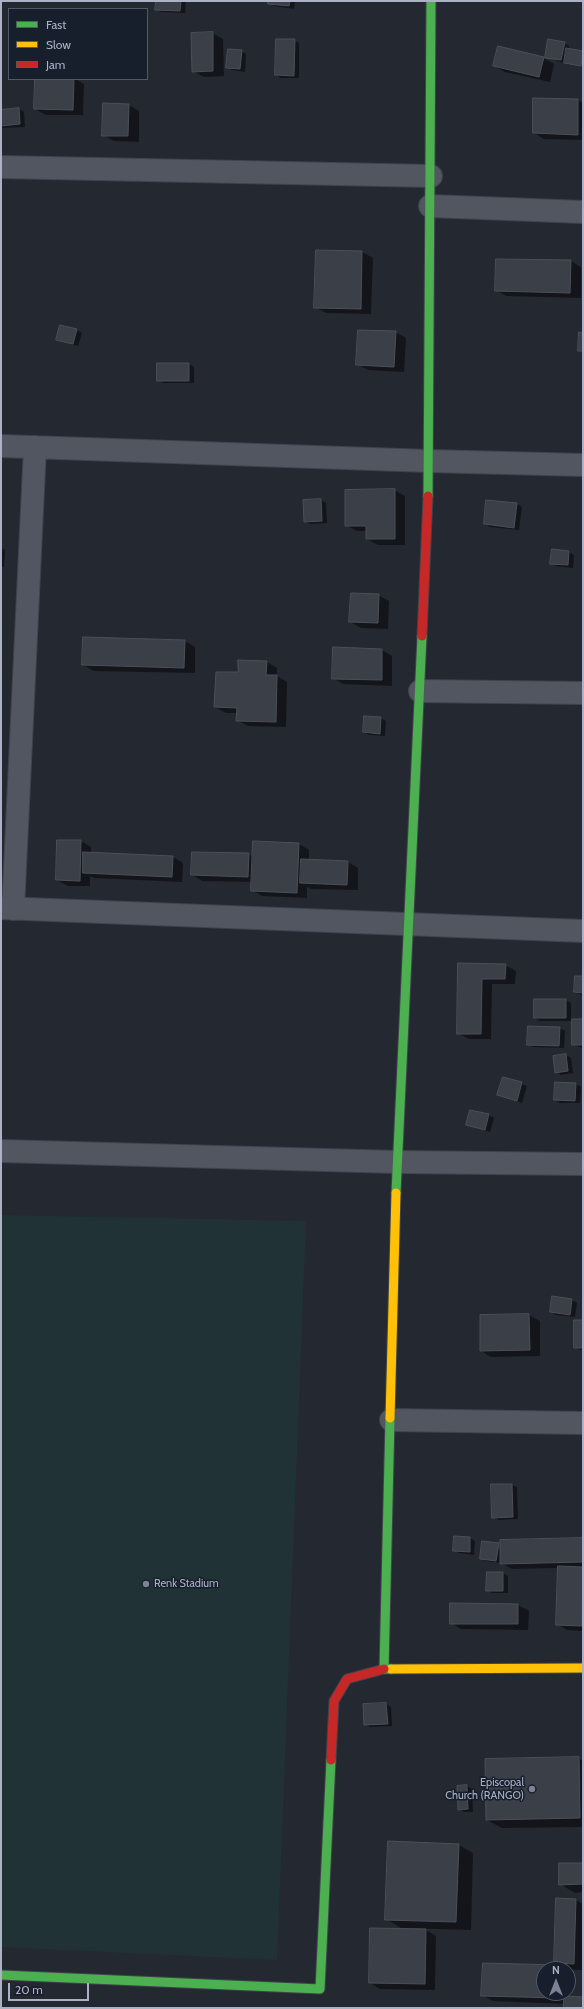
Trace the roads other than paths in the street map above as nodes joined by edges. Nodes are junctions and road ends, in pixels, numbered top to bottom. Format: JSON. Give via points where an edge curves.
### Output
{"nodes":[{"id":1,"x":432,"y":1,"type":"edge"},
{"id":2,"x":1,"y":167,"type":"edge"},
{"id":3,"x":431,"y":176,"type":"junction"},
{"id":4,"x":430,"y":206,"type":"junction"},
{"id":5,"x":583,"y":212,"type":"edge"},
{"id":6,"x":1,"y":446,"type":"edge"},
{"id":7,"x":36,"y":447,"type":"junction"},
{"id":8,"x":429,"y":461,"type":"junction"},
{"id":9,"x":583,"y":465,"type":"edge"},
{"id":10,"x":420,"y":691,"type":"junction"},
{"id":11,"x":583,"y":693,"type":"edge"},
{"id":12,"x":7,"y":909,"type":"edge"},
{"id":13,"x":409,"y":925,"type":"junction"},
{"id":14,"x":583,"y":931,"type":"edge"},
{"id":15,"x":1,"y":1151,"type":"edge"},
{"id":16,"x":397,"y":1162,"type":"junction"},
{"id":17,"x":583,"y":1164,"type":"edge"},
{"id":18,"x":391,"y":1420,"type":"junction"},
{"id":19,"x":583,"y":1423,"type":"edge"},
{"id":20,"x":583,"y":1668,"type":"edge"},
{"id":21,"x":384,"y":1669,"type":"junction"},
{"id":22,"x":1,"y":1975,"type":"edge"}],
"edges":[{"from":1,"to":3,"type":"street"},
{"from":2,"to":3,"type":"street"},
{"from":3,"to":4,"type":"street"},
{"from":4,"to":5,"type":"street"},
{"from":4,"to":8,"type":"street"},
{"from":6,"to":7,"type":"street"},
{"from":7,"to":8,"type":"street"},
{"from":7,"to":12,"type":"street"},
{"from":8,"to":9,"type":"street"},
{"from":8,"to":10,"type":"street"},
{"from":10,"to":11,"type":"street"},
{"from":10,"to":13,"type":"street"},
{"from":12,"to":13,"type":"street"},
{"from":13,"to":14,"type":"street"},
{"from":13,"to":16,"type":"street"},
{"from":15,"to":16,"type":"street"},
{"from":16,"to":17,"type":"street"},
{"from":16,"to":18,"type":"street"},
{"from":18,"to":19,"type":"street"},
{"from":18,"to":21,"type":"street"},
{"from":20,"to":21,"type":"street"},
{"from":21,"to":22,"type":"street","via":[[348,1678],[334,1701],[320,1989]]}]}
